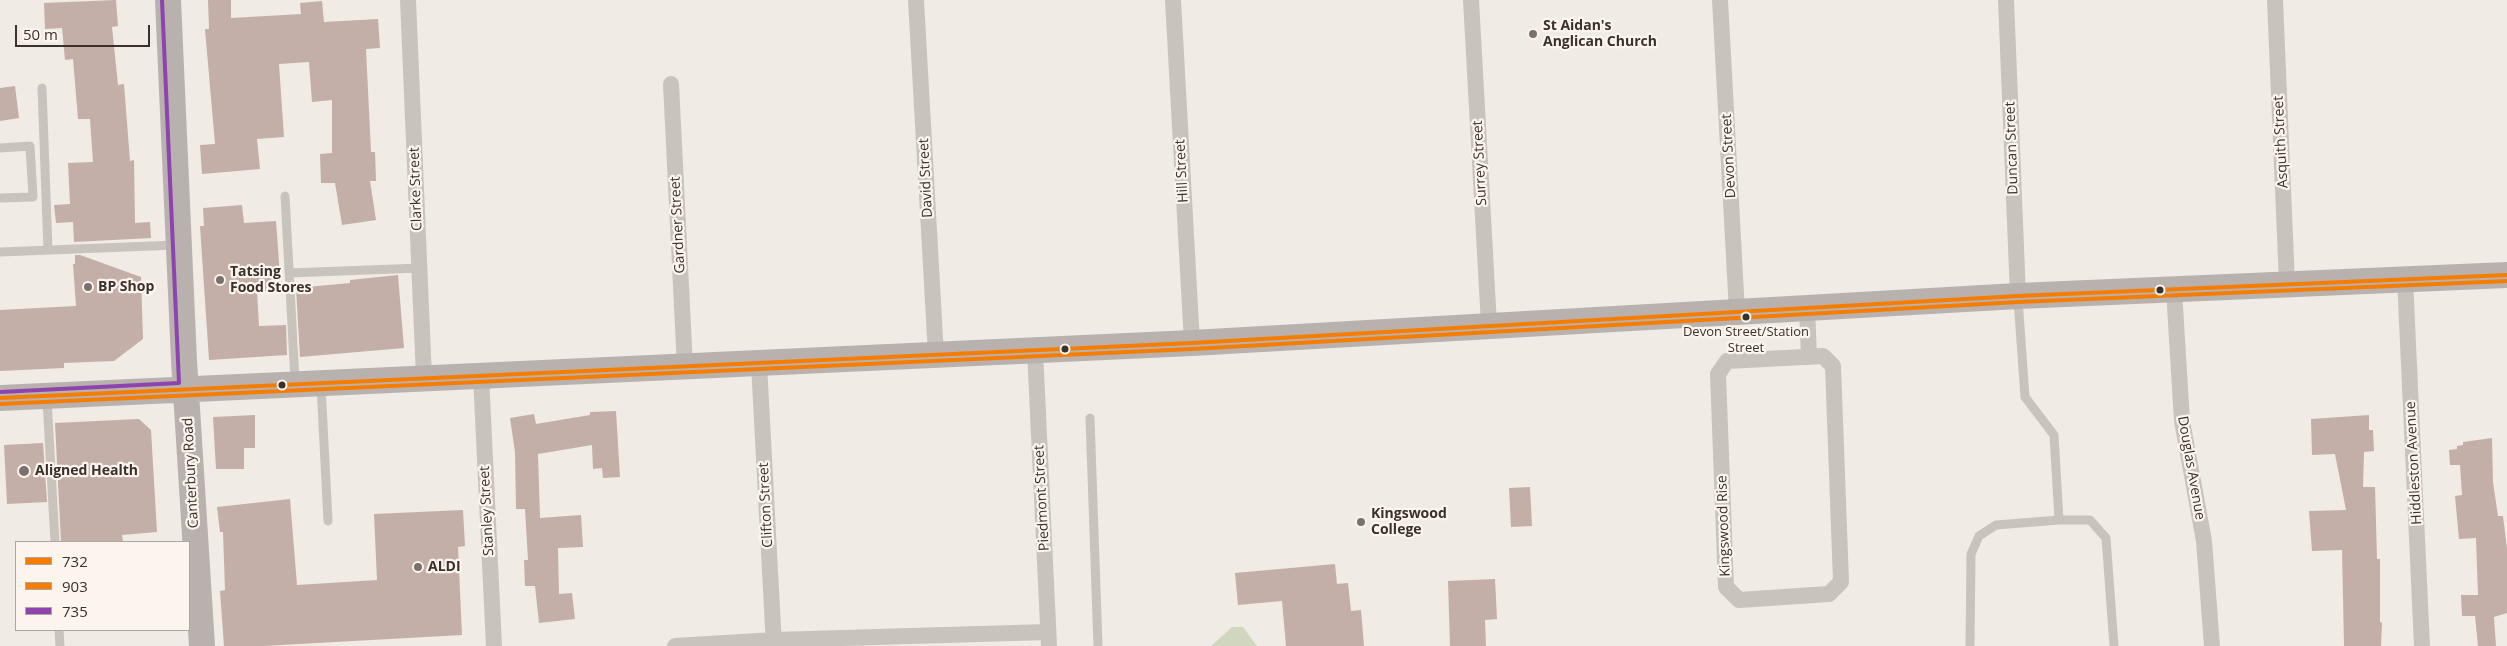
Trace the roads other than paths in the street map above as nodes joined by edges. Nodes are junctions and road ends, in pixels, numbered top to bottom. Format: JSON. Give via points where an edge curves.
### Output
{"nodes":[{"id":1,"x":168,"y":0,"type":"edge"},
{"id":2,"x":408,"y":0,"type":"edge"},
{"id":3,"x":916,"y":0,"type":"edge"},
{"id":4,"x":1173,"y":0,"type":"edge"},
{"id":5,"x":1472,"y":0,"type":"edge"},
{"id":6,"x":1720,"y":0,"type":"edge"},
{"id":7,"x":2006,"y":0,"type":"edge"},
{"id":8,"x":2275,"y":0,"type":"edge"},
{"id":9,"x":671,"y":84,"type":"dead end"},
{"id":10,"x":42,"y":88,"type":"dead end"},
{"id":11,"x":0,"y":148,"type":"edge"},
{"id":12,"x":45,"y":167,"type":"junction"},
{"id":13,"x":31,"y":168,"type":"junction"},
{"id":14,"x":285,"y":196,"type":"dead end"},
{"id":15,"x":0,"y":198,"type":"edge"},
{"id":16,"x":179,"y":245,"type":"junction"},
{"id":17,"x":48,"y":250,"type":"junction"},
{"id":18,"x":0,"y":252,"type":"edge"},
{"id":19,"x":420,"y":268,"type":"junction"},
{"id":20,"x":290,"y":273,"type":"junction"},
{"id":21,"x":2507,"y":275,"type":"edge"},
{"id":22,"x":2405,"y":279,"type":"junction"},
{"id":23,"x":2288,"y":284,"type":"junction"},
{"id":24,"x":2174,"y":290,"type":"junction"},
{"id":25,"x":2018,"y":296,"type":"junction"},
{"id":26,"x":1807,"y":307,"type":"junction"},
{"id":27,"x":1737,"y":312,"type":"junction"},
{"id":28,"x":1489,"y":326,"type":"junction"},
{"id":29,"x":1192,"y":343,"type":"junction"},
{"id":30,"x":1035,"y":350,"type":"junction"},
{"id":31,"x":936,"y":355,"type":"junction"},
{"id":32,"x":1809,"y":357,"type":"junction"},
{"id":33,"x":759,"y":364,"type":"junction"},
{"id":34,"x":685,"y":367,"type":"junction"},
{"id":35,"x":481,"y":376,"type":"junction"},
{"id":36,"x":424,"y":378,"type":"junction"},
{"id":37,"x":308,"y":383,"type":"junction"},
{"id":38,"x":186,"y":389,"type":"junction"},
{"id":39,"x":47,"y":396,"type":"junction"},
{"id":40,"x":0,"y":398,"type":"edge"},
{"id":41,"x":1090,"y":418,"type":"dead end"},
{"id":42,"x":2059,"y":520,"type":"junction"},
{"id":43,"x":328,"y":521,"type":"dead end"},
{"id":44,"x":54,"y":541,"type":"edge"},
{"id":45,"x":59,"y":631,"type":"edge"},
{"id":46,"x":1049,"y":639,"type":"edge"},
{"id":47,"x":774,"y":643,"type":"edge"},
{"id":48,"x":60,"y":646,"type":"edge"},
{"id":49,"x":202,"y":646,"type":"edge"},
{"id":50,"x":494,"y":646,"type":"edge"},
{"id":51,"x":676,"y":646,"type":"edge"},
{"id":52,"x":1098,"y":646,"type":"edge"},
{"id":53,"x":1970,"y":646,"type":"edge"},
{"id":54,"x":2114,"y":646,"type":"edge"},
{"id":55,"x":2212,"y":646,"type":"edge"},
{"id":56,"x":2422,"y":646,"type":"edge"}],
"edges":[{"from":1,"to":16,"type":"main road","name":"Canterbury Road"},
{"from":2,"to":19,"type":"street","name":"Clarke Street"},
{"from":3,"to":31,"type":"street","name":"David Street"},
{"from":4,"to":29,"type":"street","name":"Hill Street"},
{"from":5,"to":28,"type":"street","name":"Surrey Street"},
{"from":6,"to":27,"type":"street","name":"Devon Street"},
{"from":7,"to":25,"type":"street","name":"Duncan Street"},
{"from":8,"to":23,"type":"street","name":"Asquith Street"},
{"from":9,"to":34,"type":"street","name":"Gardner Street"},
{"from":10,"to":12,"type":"lane"},
{"from":11,"to":13,"type":"lane","via":[[30,146]]},
{"from":12,"to":13,"type":"lane"},
{"from":12,"to":17,"type":"lane"},
{"from":13,"to":15,"type":"lane","via":[[33,196]]},
{"from":14,"to":20,"type":"lane"},
{"from":16,"to":17,"type":"lane"},
{"from":16,"to":38,"type":"main road","name":"Canterbury Road"},
{"from":17,"to":18,"type":"lane"},
{"from":19,"to":20,"type":"lane"},
{"from":19,"to":36,"type":"street","name":"Clarke Street"},
{"from":20,"to":37,"type":"lane"},
{"from":21,"to":22,"type":"main road"},
{"from":22,"to":23,"type":"main road"},
{"from":22,"to":56,"type":"street","name":"Hiddleston Avenue"},
{"from":23,"to":24,"type":"main road"},
{"from":24,"to":25,"type":"main road"},
{"from":24,"to":55,"type":"street","name":"Douglas Avenue","via":[[2182,421],[2204,541]]},
{"from":25,"to":26,"type":"main road"},
{"from":25,"to":42,"type":"lane","via":[[2025,398],[2054,434]]},
{"from":26,"to":27,"type":"main road"},
{"from":26,"to":32,"type":"street"},
{"from":27,"to":28,"type":"main road"},
{"from":28,"to":29,"type":"main road"},
{"from":29,"to":30,"type":"main road"},
{"from":30,"to":31,"type":"main road"},
{"from":30,"to":46,"type":"street","name":"Piedmont Street"},
{"from":31,"to":33,"type":"main road"},
{"from":32,"to":32,"type":"street","name":"Kingswood Rise","via":[[1823,356],[1834,366],[1841,582],[1829,594],[1739,600],[1726,587],[1718,374],[1727,360]]},
{"from":33,"to":34,"type":"main road"},
{"from":33,"to":47,"type":"street","name":"Clifton Street"},
{"from":34,"to":35,"type":"main road"},
{"from":35,"to":36,"type":"main road"},
{"from":35,"to":50,"type":"street","name":"Stanley Street"},
{"from":36,"to":37,"type":"main road"},
{"from":37,"to":38,"type":"main road"},
{"from":37,"to":43,"type":"lane"},
{"from":38,"to":39,"type":"main road"},
{"from":38,"to":49,"type":"main road","name":"Canterbury Road"},
{"from":39,"to":40,"type":"main road"},
{"from":39,"to":44,"type":"lane"},
{"from":41,"to":52,"type":"lane"},
{"from":42,"to":53,"type":"lane","via":[[1996,525],[1979,536],[1971,554]]},
{"from":42,"to":54,"type":"lane","via":[[2090,520],[2106,538]]},
{"from":45,"to":48,"type":"lane"},
{"from":46,"to":47,"type":"street"},
{"from":47,"to":51,"type":"street"}]}
